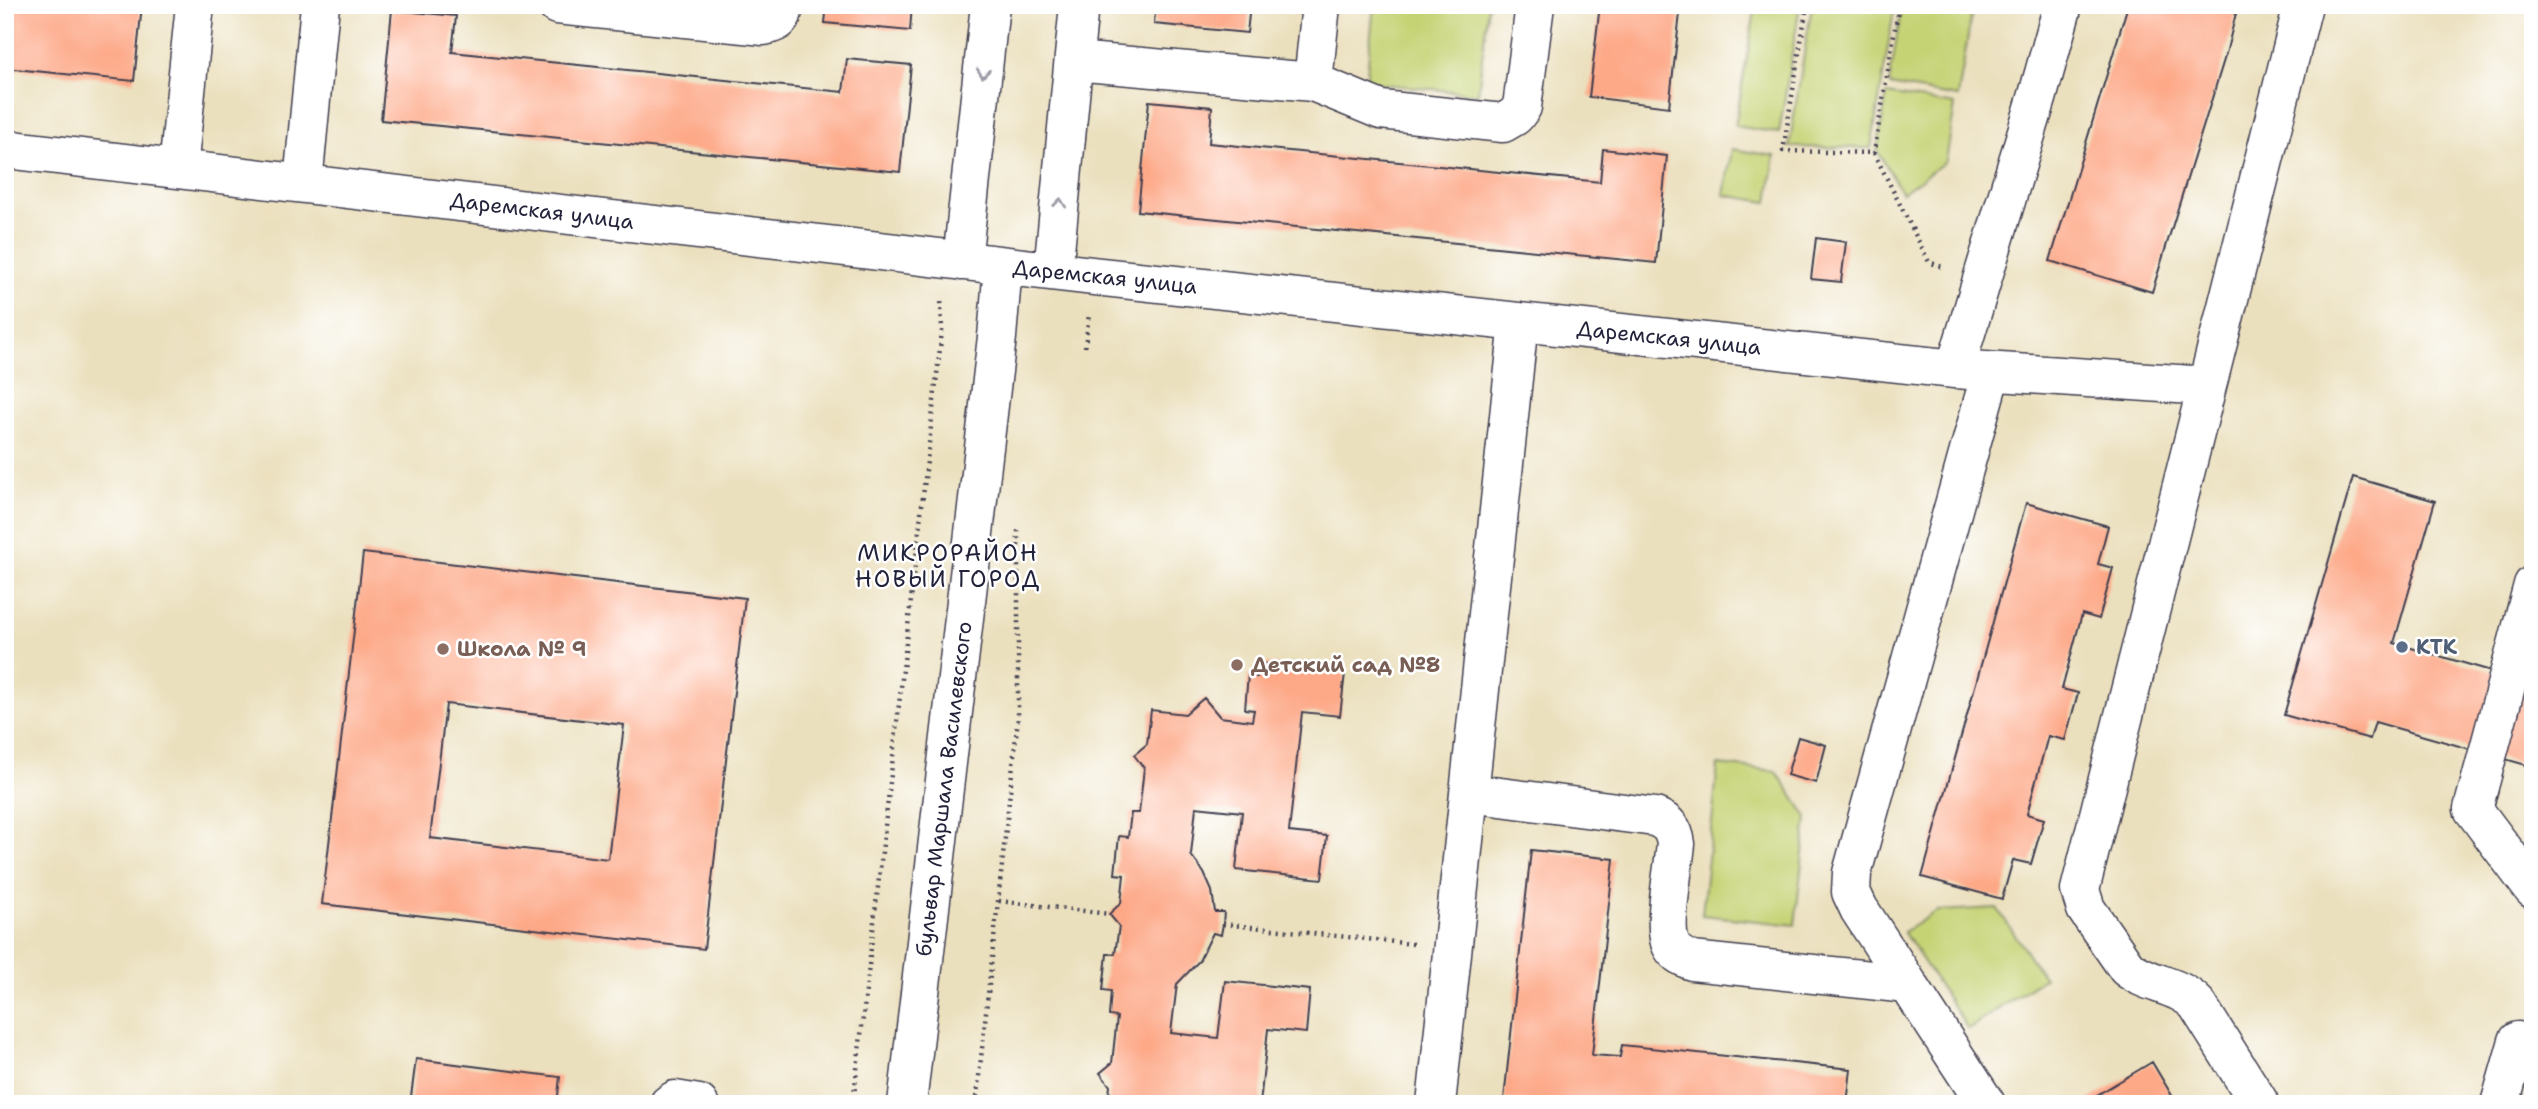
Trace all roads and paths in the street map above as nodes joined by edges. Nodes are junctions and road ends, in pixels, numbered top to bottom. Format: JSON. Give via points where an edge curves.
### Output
{"nodes":[{"id":1,"x":195,"y":5,"type":"edge"},
{"id":2,"x":320,"y":5,"type":"edge"},
{"id":3,"x":557,"y":5,"type":"edge"},
{"id":4,"x":784,"y":5,"type":"edge"},
{"id":5,"x":990,"y":5,"type":"edge"},
{"id":6,"x":1079,"y":5,"type":"edge"},
{"id":7,"x":1321,"y":5,"type":"edge"},
{"id":8,"x":1535,"y":5,"type":"edge"},
{"id":9,"x":1807,"y":5,"type":"edge"},
{"id":10,"x":1899,"y":5,"type":"edge"},
{"id":11,"x":2063,"y":5,"type":"edge"},
{"id":12,"x":2303,"y":5,"type":"edge"},
{"id":13,"x":1074,"y":61,"type":"junction"},
{"id":14,"x":1313,"y":82,"type":"junction"},
{"id":15,"x":5,"y":149,"type":"edge"},
{"id":16,"x":1874,"y":153,"type":"junction"},
{"id":17,"x":178,"y":169,"type":"junction"},
{"id":18,"x":303,"y":183,"type":"junction"},
{"id":19,"x":962,"y":261,"type":"junction"},
{"id":20,"x":1003,"y":266,"type":"junction"},
{"id":21,"x":1053,"y":271,"type":"junction"},
{"id":22,"x":1981,"y":279,"type":"junction"},
{"id":23,"x":941,"y":295,"type":"dead end"},
{"id":24,"x":1090,"y":308,"type":"dead end"},
{"id":25,"x":1520,"y":322,"type":"junction"},
{"id":26,"x":1086,"y":347,"type":"dead end"},
{"id":27,"x":1973,"y":370,"type":"junction"},
{"id":28,"x":2207,"y":386,"type":"junction"},
{"id":29,"x":1018,"y":525,"type":"dead end"},
{"id":30,"x":2533,"y":585,"type":"edge"},
{"id":31,"x":1470,"y":793,"type":"junction"},
{"id":32,"x":2533,"y":889,"type":"edge"},
{"id":33,"x":999,"y":901,"type":"junction"},
{"id":34,"x":1109,"y":914,"type":"dead end"},
{"id":35,"x":1223,"y":924,"type":"dead end"},
{"id":36,"x":1453,"y":948,"type":"junction"},
{"id":37,"x":1908,"y":984,"type":"junction"},
{"id":38,"x":2518,"y":1041,"type":"dead end"},
{"id":39,"x":669,"y":1104,"type":"edge"},
{"id":40,"x":699,"y":1104,"type":"edge"},
{"id":41,"x":853,"y":1104,"type":"edge"},
{"id":42,"x":907,"y":1104,"type":"edge"},
{"id":43,"x":976,"y":1104,"type":"edge"},
{"id":44,"x":1436,"y":1104,"type":"edge"},
{"id":45,"x":1986,"y":1104,"type":"edge"},
{"id":46,"x":2260,"y":1104,"type":"edge"},
{"id":47,"x":2500,"y":1104,"type":"edge"}],
"edges":[{"from":1,"to":17,"type":"street"},
{"from":2,"to":18,"type":"street"},
{"from":3,"to":4,"type":"street","via":[[764,26],[777,23]]},
{"from":5,"to":19,"type":"street","one_way":true},
{"from":6,"to":13,"type":"street"},
{"from":7,"to":14,"type":"street"},
{"from":8,"to":14,"type":"street","via":[[1522,107],[1503,123],[1381,110]]},
{"from":9,"to":16,"type":"path","via":[[1783,151]]},
{"from":10,"to":16,"type":"path"},
{"from":11,"to":22,"type":"street"},
{"from":12,"to":28,"type":"street"},
{"from":13,"to":14,"type":"street"},
{"from":21,"to":13,"type":"street","one_way":true},
{"from":15,"to":17,"type":"street","name":"Даремская улица"},
{"from":16,"to":22,"type":"path","via":[[1929,262]]},
{"from":17,"to":18,"type":"street","name":"Даремская улица"},
{"from":18,"to":19,"type":"street","name":"Даремская улица"},
{"from":19,"to":20,"type":"street","name":"Даремская улица"},
{"from":20,"to":21,"type":"street","name":"Даремская улица"},
{"from":20,"to":42,"type":"street","name":"бульвар Маршала Василевского"},
{"from":21,"to":25,"type":"street","name":"Даремская улица"},
{"from":22,"to":27,"type":"street"},
{"from":23,"to":41,"type":"path","via":[[942,331]]},
{"from":24,"to":26,"type":"path"},
{"from":25,"to":27,"type":"street","name":"Даремская улица"},
{"from":25,"to":31,"type":"street"},
{"from":27,"to":28,"type":"street","name":"Даремская улица"},
{"from":27,"to":37,"type":"street","via":[[1852,873],[1851,892],[1859,909]]},
{"from":28,"to":46,"type":"street","via":[[2080,890],[2086,909],[2127,968],[2187,994],[2197,1004]]},
{"from":29,"to":33,"type":"path","via":[[1018,718]]},
{"from":30,"to":32,"type":"street","via":[[2473,808]]},
{"from":31,"to":36,"type":"street"},
{"from":31,"to":37,"type":"street","via":[[1665,821],[1676,844],[1667,931],[1679,956]]},
{"from":33,"to":34,"type":"path"},
{"from":33,"to":43,"type":"path"},
{"from":35,"to":36,"type":"path"},
{"from":36,"to":44,"type":"street"},
{"from":37,"to":45,"type":"street"},
{"from":38,"to":47,"type":"street"},
{"from":39,"to":40,"type":"street","via":[[675,1100]]}]}
